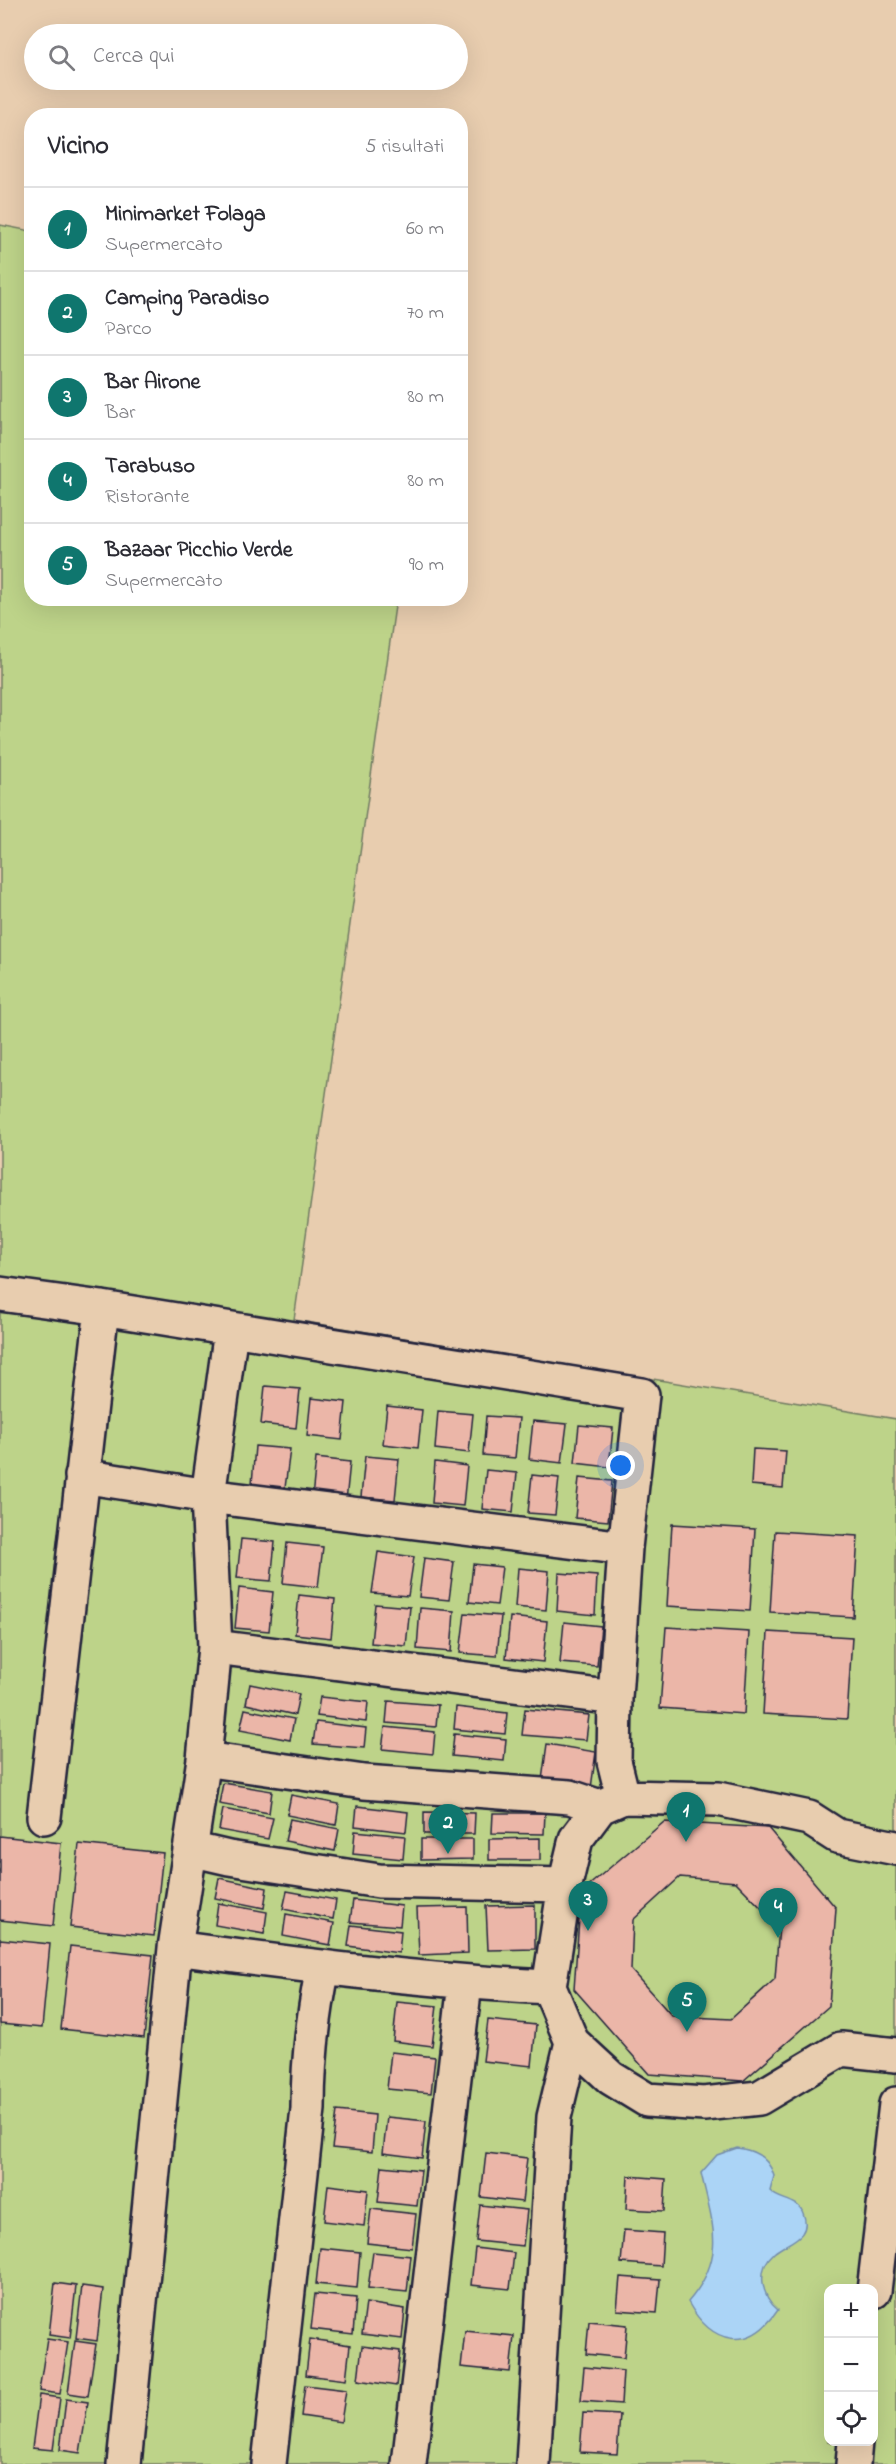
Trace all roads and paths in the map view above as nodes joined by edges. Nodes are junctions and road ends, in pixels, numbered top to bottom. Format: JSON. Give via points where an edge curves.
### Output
{"nodes":[{"id":1,"x":0,"y":1294,"type":"edge"},
{"id":2,"x":102,"y":1308,"type":"junction"},
{"id":3,"x":231,"y":1330,"type":"junction"},
{"id":4,"x":82,"y":1476,"type":"junction"},
{"id":5,"x":208,"y":1496,"type":"junction"},
{"id":6,"x":625,"y":1548,"type":"junction"},
{"id":7,"x":215,"y":1647,"type":"junction"},
{"id":8,"x":615,"y":1698,"type":"junction"},
{"id":9,"x":204,"y":1759,"type":"junction"},
{"id":10,"x":612,"y":1802,"type":"junction"},
{"id":11,"x":44,"y":1817,"type":"dead end"},
{"id":12,"x":896,"y":1848,"type":"edge"},
{"id":13,"x":190,"y":1849,"type":"junction"},
{"id":14,"x":565,"y":1885,"type":"junction"},
{"id":15,"x":175,"y":1948,"type":"junction"},
{"id":16,"x":323,"y":1968,"type":"junction"},
{"id":17,"x":465,"y":1983,"type":"junction"},
{"id":18,"x":549,"y":1987,"type":"junction"},
{"id":19,"x":572,"y":2042,"type":"junction"},
{"id":20,"x":896,"y":2055,"type":"edge"},
{"id":21,"x":896,"y":2104,"type":"edge"},
{"id":22,"x":874,"y":2284,"type":"edge"},
{"id":23,"x":855,"y":2446,"type":"edge"},
{"id":24,"x":124,"y":2464,"type":"edge"},
{"id":25,"x":269,"y":2464,"type":"edge"},
{"id":26,"x":409,"y":2464,"type":"edge"},
{"id":27,"x":533,"y":2464,"type":"edge"},
{"id":28,"x":853,"y":2464,"type":"edge"}],
"edges":[{"from":1,"to":2,"type":"lane"},
{"from":2,"to":3,"type":"lane"},
{"from":2,"to":4,"type":"lane"},
{"from":3,"to":5,"type":"lane"},
{"from":3,"to":6,"type":"lane","via":[[642,1395]]},
{"from":4,"to":5,"type":"lane"},
{"from":4,"to":11,"type":"lane"},
{"from":5,"to":6,"type":"lane"},
{"from":5,"to":7,"type":"lane"},
{"from":6,"to":8,"type":"lane"},
{"from":7,"to":8,"type":"lane"},
{"from":7,"to":9,"type":"lane"},
{"from":8,"to":10,"type":"lane"},
{"from":9,"to":10,"type":"lane","via":[[364,1782]]},
{"from":9,"to":13,"type":"lane"},
{"from":10,"to":12,"type":"lane","via":[[718,1799],[809,1818],[837,1836]]},
{"from":10,"to":14,"type":"lane","via":[[576,1839]]},
{"from":13,"to":14,"type":"lane","via":[[379,1881]]},
{"from":13,"to":15,"type":"lane"},
{"from":14,"to":18,"type":"lane"},
{"from":15,"to":16,"type":"lane"},
{"from":15,"to":24,"type":"lane"},
{"from":16,"to":17,"type":"lane"},
{"from":16,"to":25,"type":"lane","via":[[312,2018],[308,2109]]},
{"from":17,"to":18,"type":"lane"},
{"from":17,"to":26,"type":"lane"},
{"from":18,"to":19,"type":"lane"},
{"from":19,"to":20,"type":"lane","via":[[611,2078],[647,2100],[704,2104],[759,2098],[841,2049]]},
{"from":19,"to":27,"type":"lane","via":[[554,2117]]},
{"from":21,"to":22,"type":"lane"},
{"from":23,"to":28,"type":"lane"}]}
